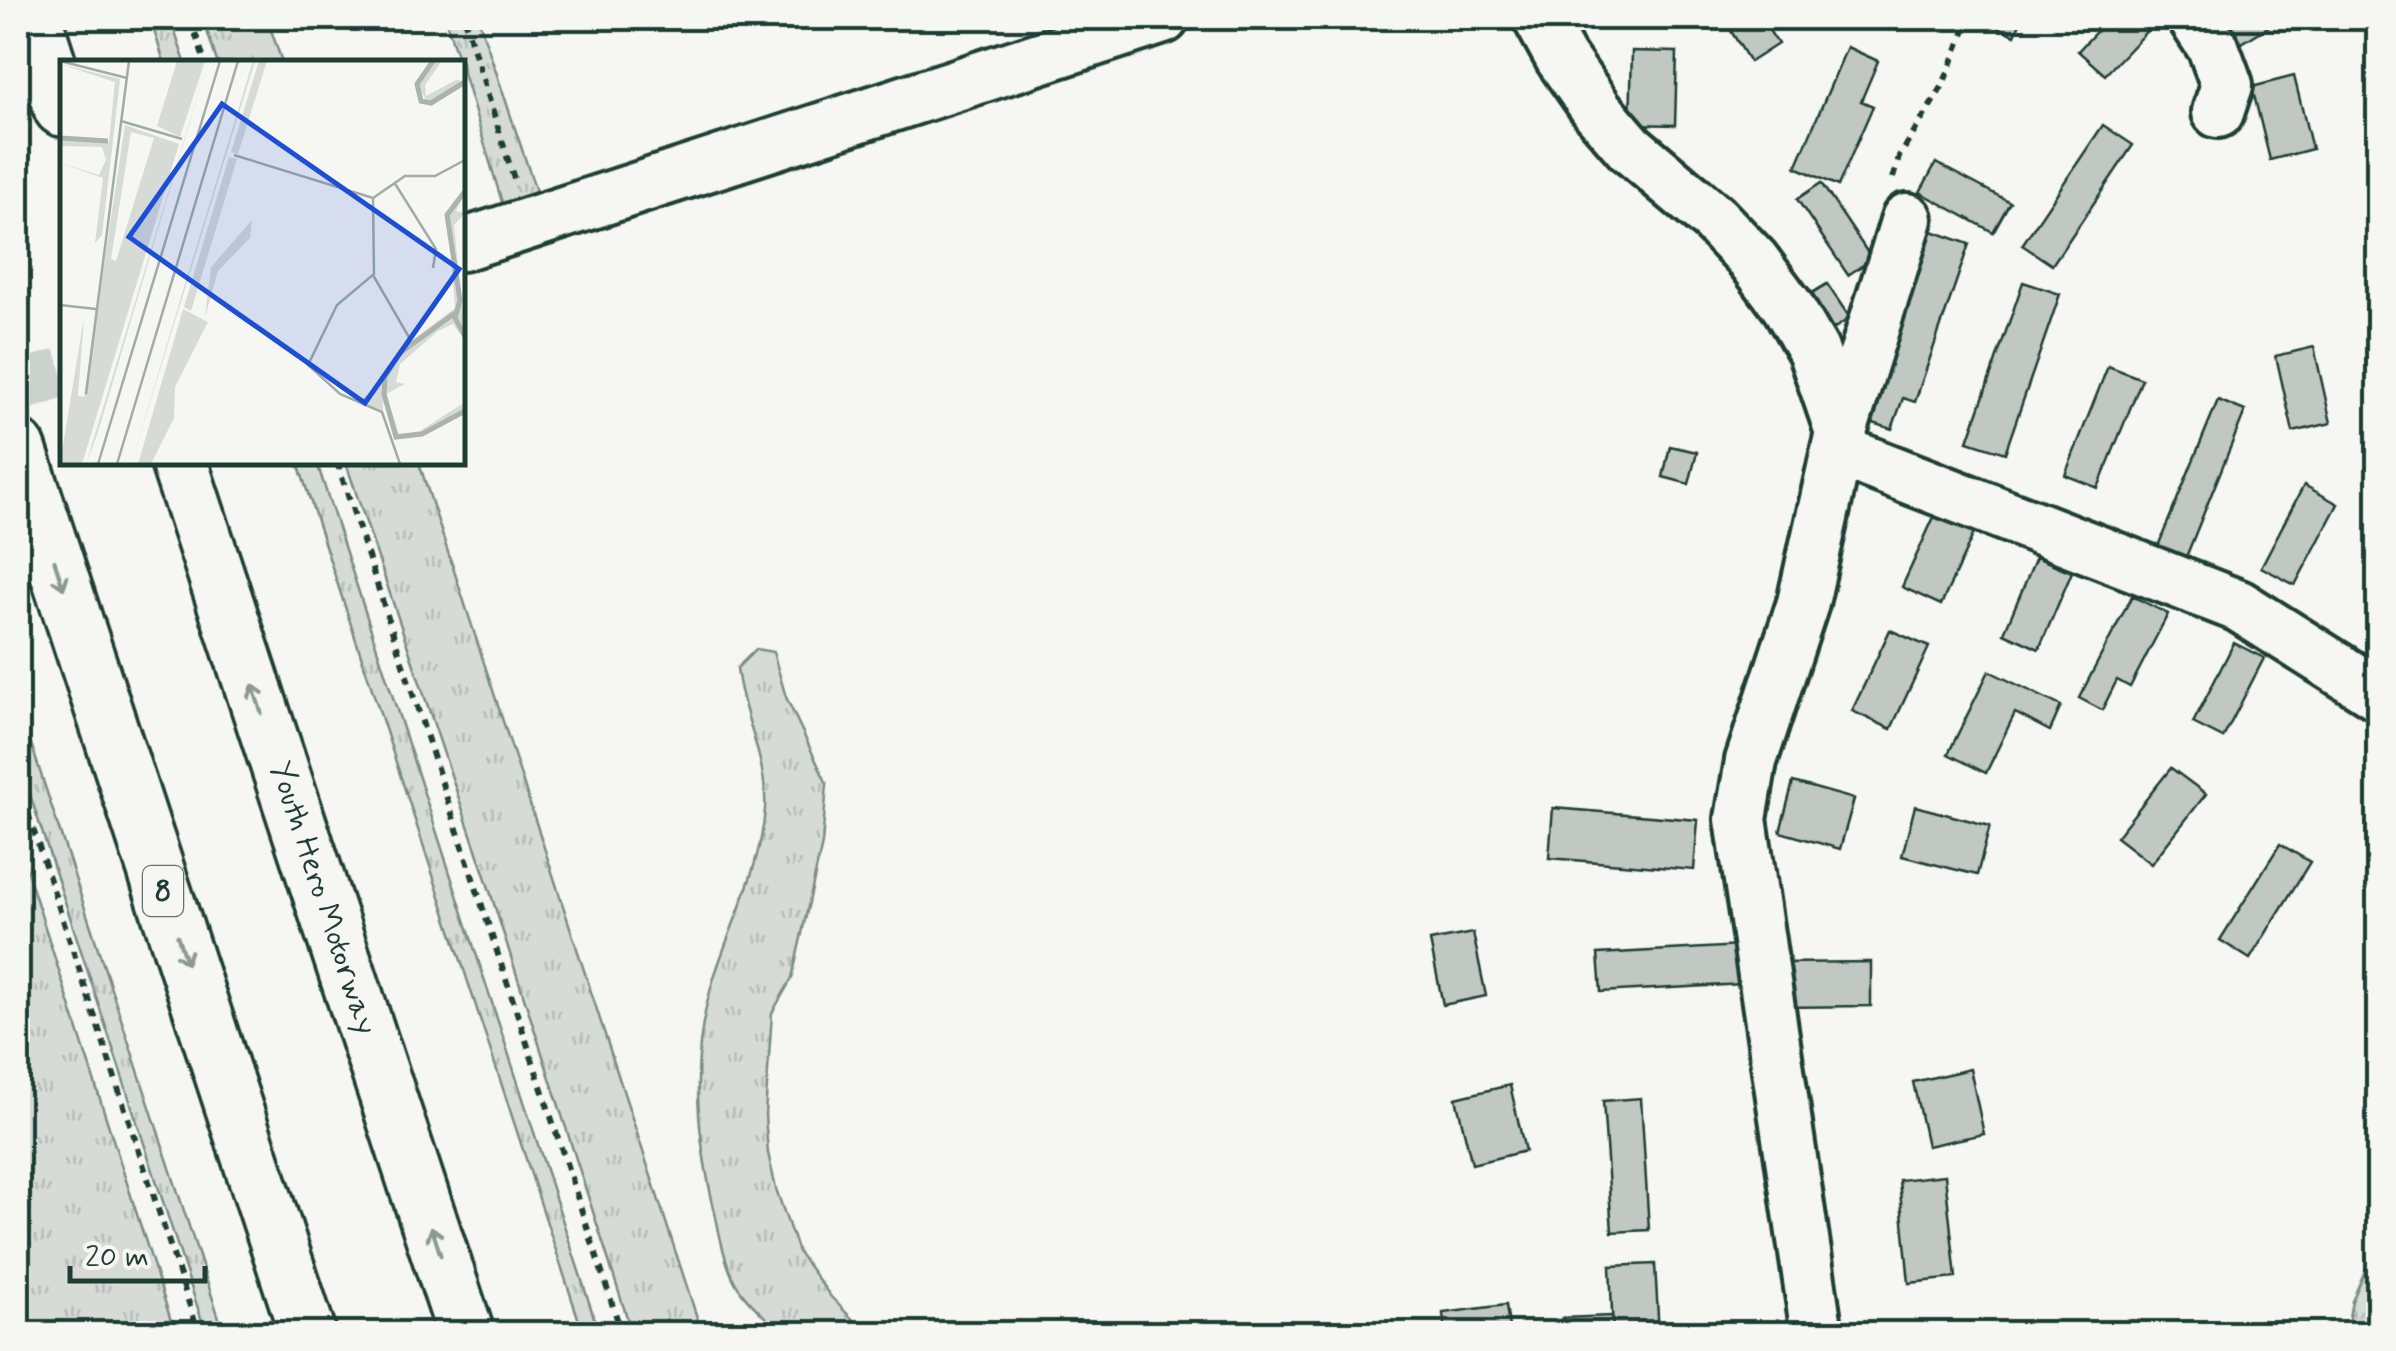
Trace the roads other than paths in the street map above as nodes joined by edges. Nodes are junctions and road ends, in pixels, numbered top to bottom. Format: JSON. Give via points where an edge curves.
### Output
{"nodes":[{"id":1,"x":33,"y":18,"type":"edge"},
{"id":2,"x":1163,"y":18,"type":"edge"},
{"id":3,"x":1540,"y":18,"type":"edge"},
{"id":4,"x":2194,"y":18,"type":"edge"},
{"id":5,"x":60,"y":102,"type":"edge"},
{"id":6,"x":2218,"y":112,"type":"dead end"},
{"id":7,"x":1907,"y":218,"type":"road end"},
{"id":8,"x":465,"y":245,"type":"edge"},
{"id":9,"x":1839,"y":441,"type":"junction"},
{"id":10,"x":18,"y":449,"type":"edge"},
{"id":11,"x":180,"y":465,"type":"edge"},
{"id":12,"x":2378,"y":694,"type":"edge"},
{"id":13,"x":308,"y":1334,"type":"edge"},
{"id":14,"x":466,"y":1334,"type":"edge"},
{"id":15,"x":1816,"y":1334,"type":"edge"}],
"edges":[{"from":1,"to":5,"type":"highway"},
{"from":2,"to":8,"type":"street"},
{"from":3,"to":9,"type":"street","via":[[1598,112],[1714,219],[1788,307],[1813,350]]},
{"from":4,"to":6,"type":"street","via":[[2227,85]]},
{"from":7,"to":9,"type":"street"},
{"from":9,"to":12,"type":"street","via":[[2239,606]]},
{"from":9,"to":15,"type":"street","via":[[1803,603],[1751,761],[1741,819]]},
{"from":10,"to":13,"type":"highway","number":"8","one_way":true},
{"from":14,"to":11,"type":"highway","name":"Youth Hero Motorway","one_way":true}]}
